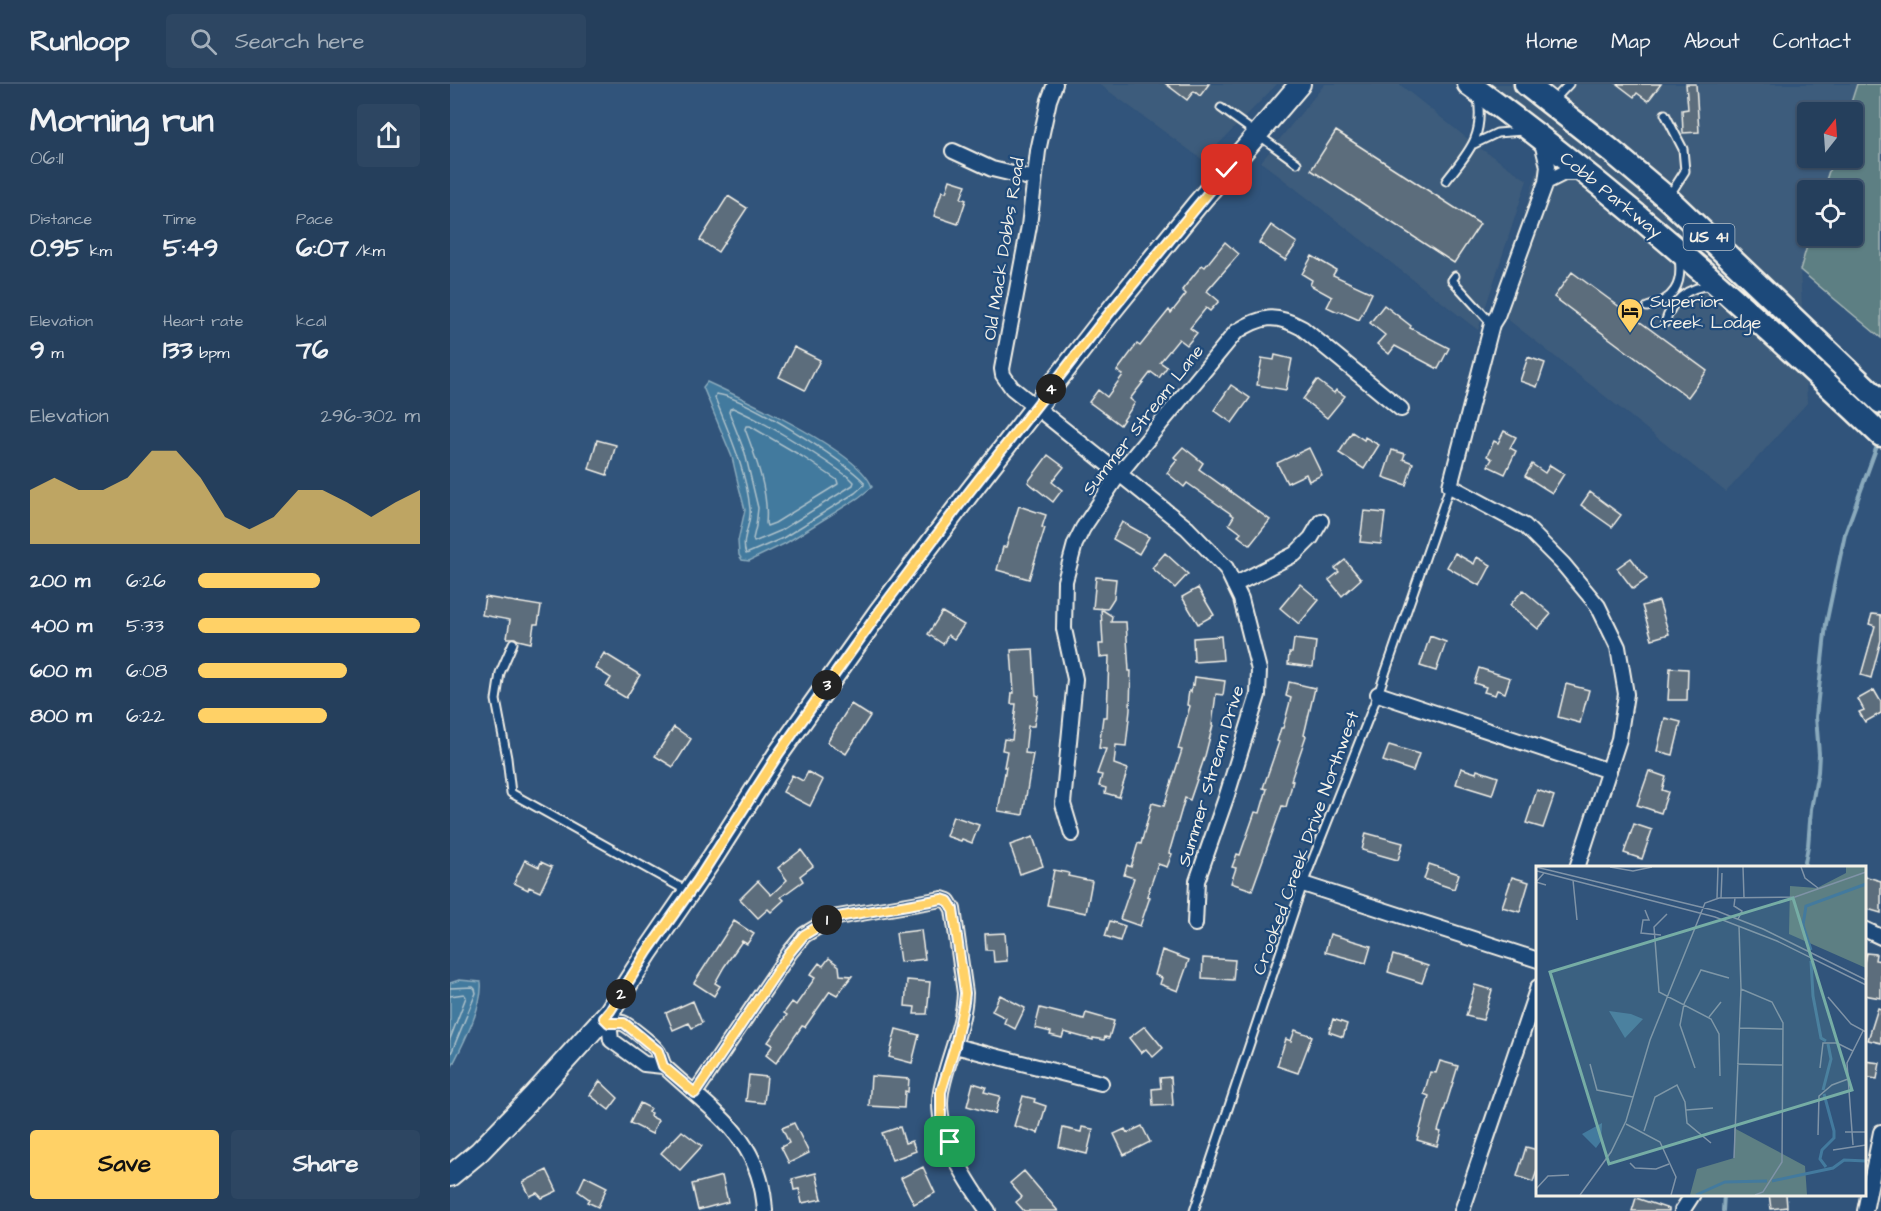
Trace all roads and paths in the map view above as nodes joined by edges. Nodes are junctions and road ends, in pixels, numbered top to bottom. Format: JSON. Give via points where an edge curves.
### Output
{"nodes":[{"id":1,"x":1055,"y":84,"type":"edge"},
{"id":2,"x":1300,"y":84,"type":"edge"},
{"id":3,"x":1526,"y":84,"type":"edge"},
{"id":4,"x":1569,"y":84,"type":"edge"},
{"id":5,"x":1473,"y":87,"type":"edge"},
{"id":6,"x":1551,"y":103,"type":"junction"},
{"id":7,"x":1221,"y":108,"type":"dead end"},
{"id":8,"x":1665,"y":114,"type":"dead end"},
{"id":9,"x":1257,"y":134,"type":"junction"},
{"id":10,"x":1535,"y":135,"type":"junction"},
{"id":11,"x":1474,"y":144,"type":"junction"},
{"id":12,"x":953,"y":151,"type":"dead end"},
{"id":13,"x":1297,"y":163,"type":"dead end"},
{"id":14,"x":1584,"y":173,"type":"junction"},
{"id":15,"x":1034,"y":179,"type":"junction"},
{"id":16,"x":1446,"y":181,"type":"dead end"},
{"id":17,"x":1546,"y":182,"type":"junction"},
{"id":18,"x":1667,"y":198,"type":"junction"},
{"id":19,"x":1677,"y":249,"type":"junction"},
{"id":20,"x":1455,"y":276,"type":"dead end"},
{"id":21,"x":1721,"y":287,"type":"junction"},
{"id":22,"x":1647,"y":307,"type":"dead end"},
{"id":23,"x":1665,"y":323,"type":"dead end"},
{"id":24,"x":1492,"y":324,"type":"junction"},
{"id":25,"x":1881,"y":402,"type":"edge"},
{"id":26,"x":1036,"y":407,"type":"junction"},
{"id":27,"x":1401,"y":409,"type":"dead end"},
{"id":28,"x":1881,"y":435,"type":"edge"},
{"id":29,"x":1119,"y":474,"type":"junction"},
{"id":30,"x":1450,"y":486,"type":"junction"},
{"id":31,"x":1320,"y":521,"type":"dead end"},
{"id":32,"x":1234,"y":585,"type":"junction"},
{"id":33,"x":513,"y":643,"type":"dead end"},
{"id":34,"x":1378,"y":694,"type":"junction"},
{"id":35,"x":1609,"y":771,"type":"junction"},
{"id":36,"x":1072,"y":834,"type":"dead end"},
{"id":37,"x":1577,"y":866,"type":"edge"},
{"id":38,"x":1303,"y":884,"type":"junction"},
{"id":39,"x":690,"y":892,"type":"junction"},
{"id":40,"x":1195,"y":924,"type":"dead end"},
{"id":41,"x":1866,"y":929,"type":"edge"},
{"id":42,"x":1881,"y":937,"type":"edge"},
{"id":43,"x":1536,"y":959,"type":"edge"},
{"id":44,"x":1536,"y":993,"type":"edge"},
{"id":45,"x":606,"y":1021,"type":"junction"},
{"id":46,"x":955,"y":1046,"type":"junction"},
{"id":47,"x":663,"y":1066,"type":"junction"},
{"id":48,"x":1101,"y":1083,"type":"dead end"},
{"id":49,"x":695,"y":1093,"type":"junction"},
{"id":50,"x":1881,"y":1132,"type":"edge"},
{"id":51,"x":1871,"y":1147,"type":"edge"},
{"id":52,"x":450,"y":1176,"type":"edge"},
{"id":53,"x":1692,"y":1196,"type":"edge"},
{"id":54,"x":1871,"y":1206,"type":"edge"},
{"id":55,"x":765,"y":1211,"type":"edge"},
{"id":56,"x":988,"y":1211,"type":"edge"},
{"id":57,"x":1194,"y":1211,"type":"edge"},
{"id":58,"x":1462,"y":1211,"type":"edge"},
{"id":59,"x":1682,"y":1211,"type":"edge"}],
"edges":[{"from":1,"to":15,"type":"street","name":"Old Mack Dobbs Road"},
{"from":2,"to":9,"type":"street"},
{"from":3,"to":6,"type":"main road","name":"Cobb Parkway","number":"US 41"},
{"from":4,"to":6,"type":"lane"},
{"from":5,"to":10,"type":"main road","name":"Cobb Parkway","number":"US 41"},
{"from":5,"to":11,"type":"lane","via":[[1479,124]]},
{"from":6,"to":18,"type":"main road","name":"Cobb Parkway","number":"US 41"},
{"from":7,"to":9,"type":"lane"},
{"from":8,"to":18,"type":"lane","via":[[1683,149],[1685,171]]},
{"from":9,"to":13,"type":"lane"},
{"from":9,"to":26,"type":"street"},
{"from":10,"to":11,"type":"lane","via":[[1497,133]]},
{"from":10,"to":14,"type":"main road","name":"Cobb Parkway","number":"US 41"},
{"from":10,"to":17,"type":"street","via":[[1548,166]]},
{"from":11,"to":16,"type":"lane"},
{"from":12,"to":15,"type":"street","via":[[992,169]]},
{"from":14,"to":17,"type":"street","via":[[1564,173]]},
{"from":14,"to":19,"type":"main road","name":"Cobb Parkway","number":"US 41"},
{"from":15,"to":26,"type":"street","name":"Old Mack Dobbs Road","via":[[1002,369],[1012,388]]},
{"from":17,"to":24,"type":"street"},
{"from":18,"to":25,"type":"main road","name":"Cobb Parkway","number":"US 41"},
{"from":19,"to":21,"type":"main road","name":"Cobb Parkway","number":"US 41"},
{"from":19,"to":22,"type":"lane","via":[[1681,272],[1678,284],[1670,297]]},
{"from":20,"to":24,"type":"lane","via":[[1452,280]]},
{"from":21,"to":23,"type":"lane","via":[[1691,289],[1670,308]]},
{"from":21,"to":28,"type":"main road","name":"Cobb Parkway","number":"US 41"},
{"from":24,"to":30,"type":"street"},
{"from":26,"to":29,"type":"street","name":"Summer Stream Drive"},
{"from":26,"to":39,"type":"street","via":[[872,621],[779,753]]},
{"from":27,"to":29,"type":"street","name":"Summer Stream Lane","via":[[1302,328],[1278,318],[1252,322],[1236,332]]},
{"from":29,"to":32,"type":"street","name":"Summer Stream Drive","via":[[1187,528],[1226,568]]},
{"from":29,"to":36,"type":"street","name":"Summer Stream Lane","via":[[1083,528],[1065,581],[1064,629],[1075,679],[1063,804]]},
{"from":30,"to":34,"type":"lane","name":"Crooked Creek Drive Northwest"},
{"from":30,"to":35,"type":"street","via":[[1525,526],[1598,606],[1618,646],[1626,694],[1620,740]]},
{"from":31,"to":32,"type":"street","via":[[1311,538],[1295,554]]},
{"from":32,"to":40,"type":"street","name":"Summer Stream Drive","via":[[1259,670],[1258,695],[1197,881]]},
{"from":33,"to":39,"type":"lane","via":[[500,673],[496,700],[511,793]]},
{"from":34,"to":35,"type":"street"},
{"from":34,"to":38,"type":"lane","name":"Crooked Creek Drive Northwest"},
{"from":35,"to":37,"type":"street"},
{"from":38,"to":43,"type":"street"},
{"from":38,"to":57,"type":"lane","name":"Crooked Creek Drive Northwest"},
{"from":39,"to":45,"type":"street","via":[[647,952]]},
{"from":41,"to":42,"type":"street"},
{"from":44,"to":58,"type":"street"},
{"from":45,"to":47,"type":"street","via":[[624,1023],[658,1051]]},
{"from":45,"to":47,"type":"street","via":[[611,1040],[644,1064]]},
{"from":45,"to":52,"type":"street","via":[[479,1152]]},
{"from":46,"to":48,"type":"street"},
{"from":46,"to":49,"type":"street","via":[[965,993],[951,905],[942,899],[832,918],[796,943]]},
{"from":46,"to":56,"type":"street","via":[[941,1092],[941,1119],[956,1157]]},
{"from":47,"to":49,"type":"street"},
{"from":49,"to":55,"type":"street","via":[[747,1149],[761,1178]]},
{"from":50,"to":51,"type":"street"},
{"from":51,"to":54,"type":"street"},
{"from":53,"to":59,"type":"street"}]}
